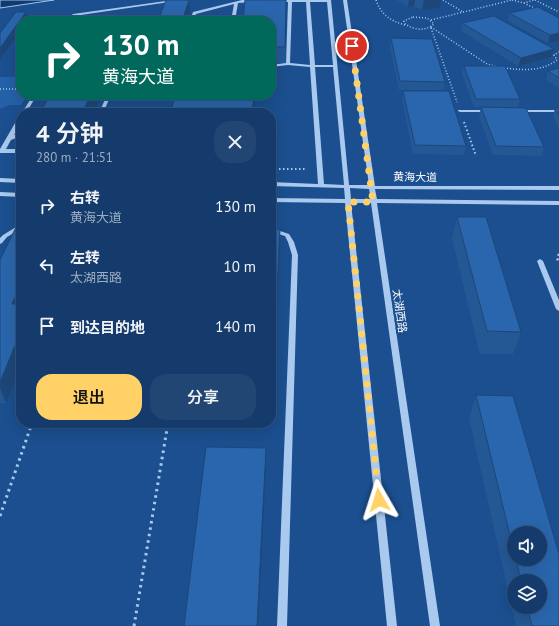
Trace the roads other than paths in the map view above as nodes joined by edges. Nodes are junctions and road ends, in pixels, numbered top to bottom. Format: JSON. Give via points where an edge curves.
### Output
{"nodes":[{"id":1,"x":182,"y":0,"type":"edge"},
{"id":2,"x":345,"y":0,"type":"edge"},
{"id":3,"x":258,"y":1,"type":"edge"},
{"id":4,"x":274,"y":1,"type":"edge"},
{"id":5,"x":290,"y":1,"type":"junction"},
{"id":6,"x":308,"y":1,"type":"edge"},
{"id":7,"x":329,"y":1,"type":"edge"},
{"id":8,"x":236,"y":3,"type":"junction"},
{"id":9,"x":72,"y":16,"type":"edge"},
{"id":10,"x":193,"y":16,"type":"edge"},
{"id":11,"x":234,"y":16,"type":"edge"},
{"id":12,"x":288,"y":64,"type":"junction"},
{"id":13,"x":276,"y":66,"type":"edge"},
{"id":14,"x":313,"y":66,"type":"junction"},
{"id":15,"x":335,"y":66,"type":"junction"},
{"id":16,"x":460,"y":111,"type":"road end"},
{"id":17,"x":498,"y":111,"type":"edge"},
{"id":18,"x":513,"y":111,"type":"edge"},
{"id":19,"x":559,"y":111,"type":"edge"},
{"id":20,"x":16,"y":127,"type":"edge"},
{"id":21,"x":16,"y":136,"type":"edge"},
{"id":22,"x":9,"y":139,"type":"junction"},
{"id":23,"x":1,"y":151,"type":"edge"},
{"id":24,"x":16,"y":151,"type":"edge"},
{"id":25,"x":0,"y":180,"type":"edge"},
{"id":26,"x":16,"y":181,"type":"edge"},
{"id":27,"x":276,"y":184,"type":"edge"},
{"id":28,"x":321,"y":185,"type":"junction"},
{"id":29,"x":346,"y":186,"type":"junction"},
{"id":30,"x":372,"y":187,"type":"junction"},
{"id":31,"x":559,"y":188,"type":"edge"},
{"id":32,"x":0,"y":194,"type":"edge"},
{"id":33,"x":16,"y":195,"type":"edge"},
{"id":34,"x":276,"y":200,"type":"edge"},
{"id":35,"x":348,"y":202,"type":"junction"},
{"id":36,"x":373,"y":202,"type":"junction"},
{"id":37,"x":559,"y":204,"type":"edge"},
{"id":38,"x":16,"y":229,"type":"edge"},
{"id":39,"x":276,"y":232,"type":"edge"},
{"id":40,"x":0,"y":242,"type":"edge"},
{"id":41,"x":540,"y":261,"type":"dead end"},
{"id":42,"x":559,"y":309,"type":"edge"},
{"id":43,"x":282,"y":626,"type":"edge"},
{"id":44,"x":392,"y":626,"type":"edge"},
{"id":45,"x":435,"y":626,"type":"edge"}],
"edges":[{"from":1,"to":9,"type":"street"},
{"from":2,"to":30,"type":"street","name":"太湖西路"},
{"from":3,"to":8,"type":"street"},
{"from":4,"to":5,"type":"street"},
{"from":5,"to":6,"type":"street"},
{"from":5,"to":12,"type":"street"},
{"from":6,"to":7,"type":"street"},
{"from":6,"to":14,"type":"street"},
{"from":7,"to":15,"type":"street"},
{"from":8,"to":10,"type":"street","via":[[194,13]]},
{"from":8,"to":11,"type":"street"},
{"from":12,"to":13,"type":"street"},
{"from":12,"to":14,"type":"street"},
{"from":14,"to":15,"type":"street"},
{"from":14,"to":28,"type":"street"},
{"from":15,"to":29,"type":"street"},
{"from":16,"to":17,"type":"street"},
{"from":18,"to":19,"type":"street"},
{"from":20,"to":22,"type":"street"},
{"from":21,"to":22,"type":"street"},
{"from":22,"to":23,"type":"street"},
{"from":23,"to":24,"type":"street"},
{"from":25,"to":26,"type":"street"},
{"from":27,"to":28,"type":"street","name":"黄海大道"},
{"from":28,"to":29,"type":"street","name":"黄海大道"},
{"from":29,"to":30,"type":"street","name":"黄海大道"},
{"from":29,"to":35,"type":"street"},
{"from":30,"to":31,"type":"street","name":"黄海大道"},
{"from":30,"to":36,"type":"street","name":"太湖西路"},
{"from":32,"to":33,"type":"street"},
{"from":34,"to":35,"type":"street"},
{"from":35,"to":36,"type":"street"},
{"from":35,"to":44,"type":"street"},
{"from":36,"to":37,"type":"street"},
{"from":36,"to":45,"type":"street","name":"太湖西路"},
{"from":38,"to":40,"type":"street"},
{"from":39,"to":43,"type":"street","via":[[287,235],[295,255]]},
{"from":41,"to":42,"type":"street"}]}
